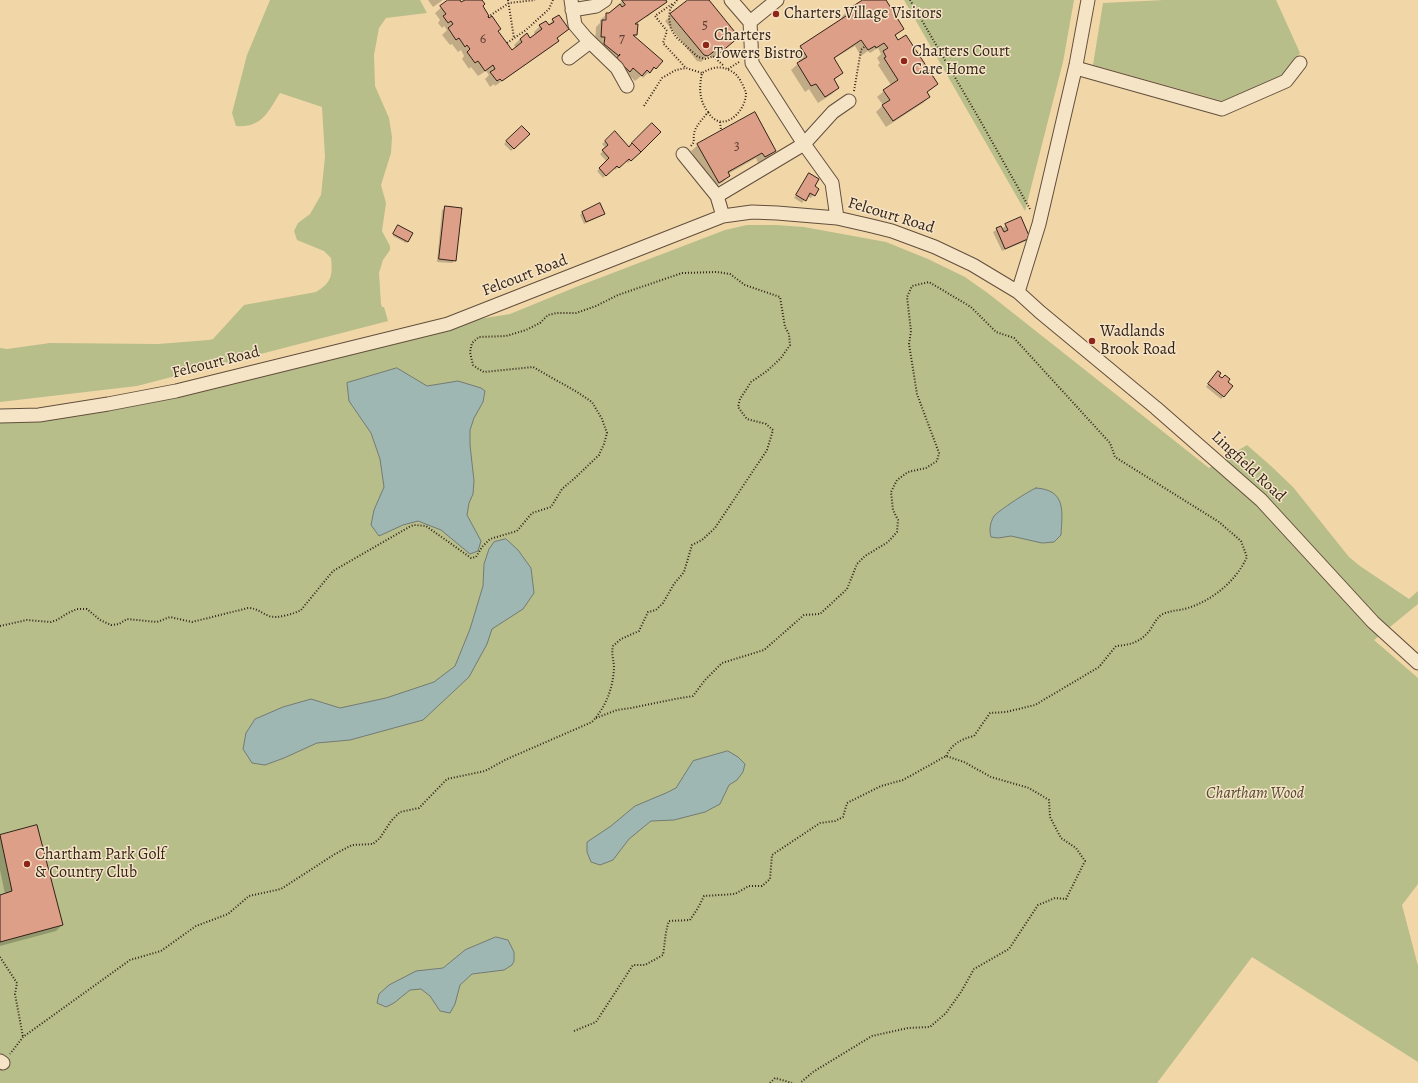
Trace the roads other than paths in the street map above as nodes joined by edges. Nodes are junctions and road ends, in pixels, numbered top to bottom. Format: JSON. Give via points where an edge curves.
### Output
{"nodes":[{"id":1,"x":605,"y":0,"type":"edge"},
{"id":2,"x":731,"y":0,"type":"edge"},
{"id":3,"x":777,"y":0,"type":"edge"},
{"id":4,"x":1088,"y":0,"type":"edge"},
{"id":5,"x":572,"y":5,"type":"edge"},
{"id":6,"x":750,"y":22,"type":"junction"},
{"id":7,"x":590,"y":42,"type":"junction"},
{"id":8,"x":569,"y":58,"type":"dead end"},
{"id":9,"x":1300,"y":63,"type":"dead end"},
{"id":10,"x":1076,"y":68,"type":"junction"},
{"id":11,"x":627,"y":86,"type":"dead end"},
{"id":12,"x":849,"y":101,"type":"road end"},
{"id":13,"x":804,"y":144,"type":"junction"},
{"id":14,"x":683,"y":154,"type":"road end"},
{"id":15,"x":717,"y":196,"type":"junction"},
{"id":16,"x":723,"y":216,"type":"junction"},
{"id":17,"x":837,"y":218,"type":"junction"},
{"id":18,"x":1018,"y":292,"type":"junction"},
{"id":19,"x":1040,"y":312,"type":"joint"},
{"id":20,"x":0,"y":416,"type":"edge"},
{"id":21,"x":1418,"y":663,"type":"edge"}],
"edges":[{"from":1,"to":5,"type":"street","via":[[596,6]]},
{"from":2,"to":6,"type":"street"},
{"from":3,"to":6,"type":"street"},
{"from":4,"to":10,"type":"street"},
{"from":5,"to":7,"type":"street","via":[[575,25]]},
{"from":6,"to":13,"type":"street","via":[[752,64]]},
{"from":7,"to":8,"type":"street"},
{"from":7,"to":11,"type":"street","via":[[617,68]]},
{"from":9,"to":10,"type":"street","via":[[1286,81],[1222,109]]},
{"from":10,"to":18,"type":"street","via":[[1039,224]]},
{"from":12,"to":13,"type":"street","via":[[833,112]]},
{"from":13,"to":15,"type":"street"},
{"from":13,"to":17,"type":"street","via":[[832,183]]},
{"from":14,"to":15,"type":"street"},
{"from":15,"to":16,"type":"street"},
{"from":16,"to":17,"type":"street","name":"Felcourt Road","via":[[752,212]]},
{"from":16,"to":20,"type":"street","name":"Felcourt Road","via":[[448,324],[176,391],[39,415]]},
{"from":17,"to":18,"type":"street","name":"Felcourt Road","via":[[892,231],[935,247],[973,265]]},
{"from":18,"to":19,"type":"street","name":"Felcourt Road"},
{"from":19,"to":21,"type":"street","name":"Lingfield Road","via":[[1156,408],[1261,500],[1373,622]]}]}
